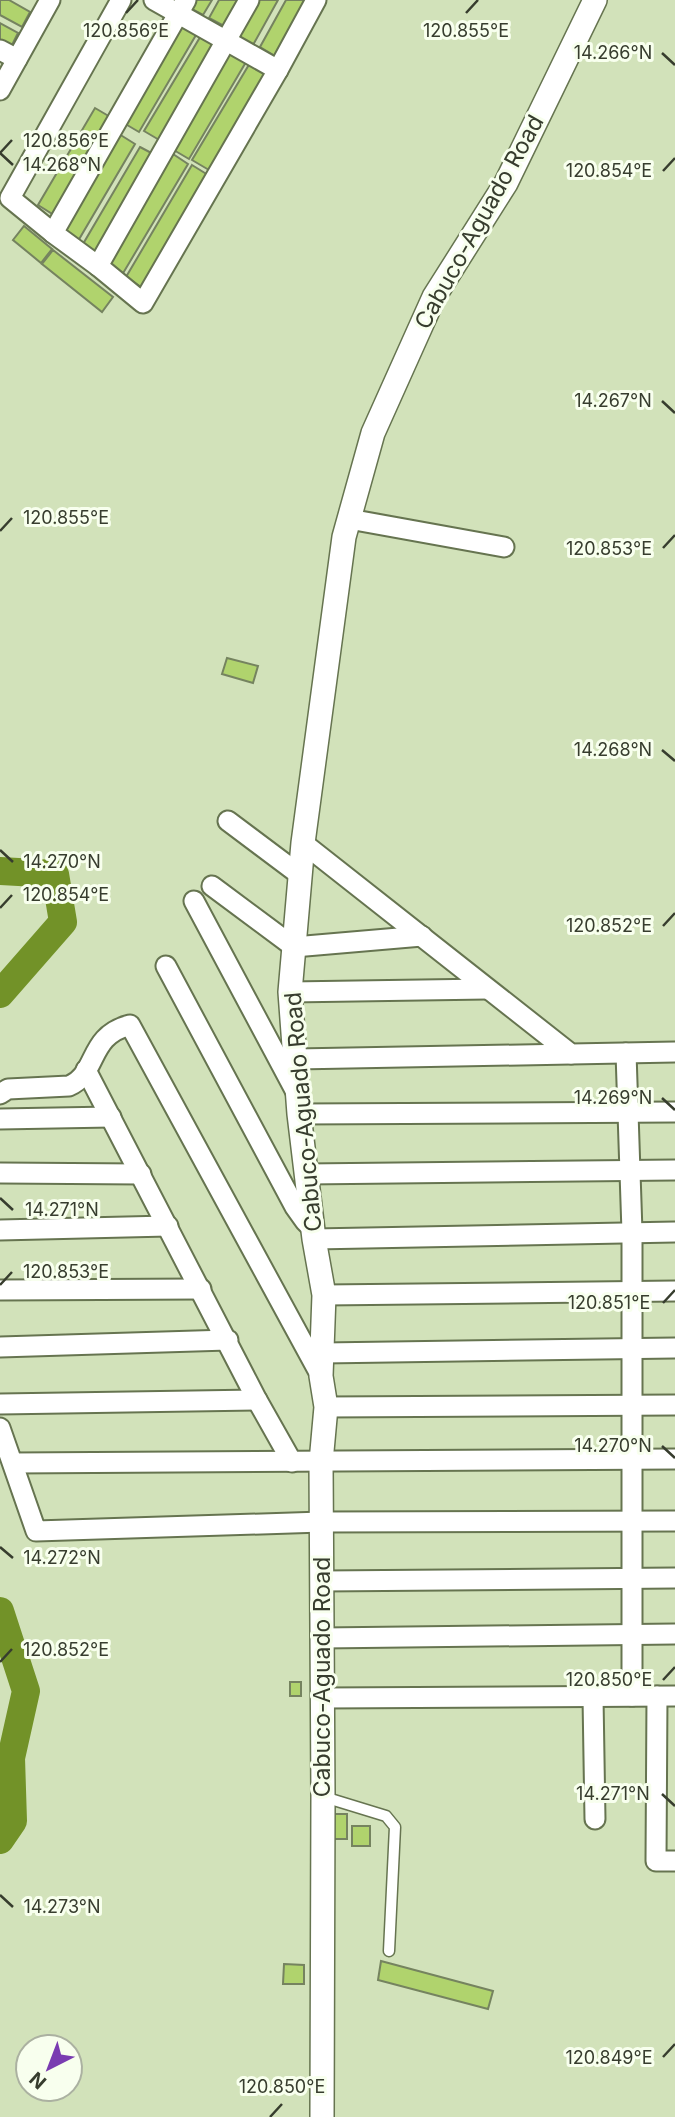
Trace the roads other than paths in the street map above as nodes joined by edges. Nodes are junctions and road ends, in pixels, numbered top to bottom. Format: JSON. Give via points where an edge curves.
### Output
{"nodes":[{"id":1,"x":121,"y":0,"type":"edge"},
{"id":2,"x":154,"y":0,"type":"edge"},
{"id":3,"x":249,"y":0,"type":"edge"},
{"id":4,"x":316,"y":0,"type":"edge"},
{"id":5,"x":595,"y":0,"type":"edge"},
{"id":6,"x":42,"y":3,"type":"edge"},
{"id":7,"x":182,"y":7,"type":"edge"},
{"id":8,"x":226,"y":41,"type":"junction"},
{"id":9,"x":8,"y":55,"type":"edge"},
{"id":10,"x":278,"y":70,"type":"junction"},
{"id":11,"x":0,"y":90,"type":"edge"},
{"id":12,"x":5,"y":195,"type":"edge"},
{"id":13,"x":53,"y":233,"type":"junction"},
{"id":14,"x":98,"y":266,"type":"junction"},
{"id":15,"x":349,"y":519,"type":"junction"},
{"id":16,"x":504,"y":547,"type":"dead end"},
{"id":17,"x":228,"y":821,"type":"dead end"},
{"id":18,"x":303,"y":843,"type":"junction"},
{"id":19,"x":300,"y":875,"type":"junction"},
{"id":20,"x":212,"y":886,"type":"dead end"},
{"id":21,"x":194,"y":901,"type":"dead end"},
{"id":22,"x":422,"y":936,"type":"junction"},
{"id":23,"x":294,"y":947,"type":"junction"},
{"id":24,"x":166,"y":965,"type":"dead end"},
{"id":25,"x":487,"y":989,"type":"junction"},
{"id":26,"x":290,"y":992,"type":"junction"},
{"id":27,"x":675,"y":1052,"type":"edge"},
{"id":28,"x":626,"y":1053,"type":"junction"},
{"id":29,"x":571,"y":1054,"type":"junction"},
{"id":30,"x":296,"y":1059,"type":"junction"},
{"id":31,"x":86,"y":1070,"type":"junction"},
{"id":32,"x":0,"y":1094,"type":"edge"},
{"id":33,"x":298,"y":1104,"type":"junction"},
{"id":34,"x":628,"y":1112,"type":"junction"},
{"id":35,"x":675,"y":1112,"type":"edge"},
{"id":36,"x":111,"y":1117,"type":"junction"},
{"id":37,"x":0,"y":1119,"type":"edge"},
{"id":38,"x":630,"y":1169,"type":"junction"},
{"id":39,"x":675,"y":1170,"type":"edge"},
{"id":40,"x":0,"y":1174,"type":"edge"},
{"id":41,"x":141,"y":1174,"type":"junction"},
{"id":42,"x":306,"y":1174,"type":"junction"},
{"id":43,"x":168,"y":1226,"type":"junction"},
{"id":44,"x":0,"y":1230,"type":"edge"},
{"id":45,"x":632,"y":1232,"type":"junction"},
{"id":46,"x":675,"y":1232,"type":"edge"},
{"id":47,"x":314,"y":1235,"type":"junction"},
{"id":48,"x":201,"y":1289,"type":"junction"},
{"id":49,"x":0,"y":1290,"type":"edge"},
{"id":50,"x":632,"y":1290,"type":"junction"},
{"id":51,"x":675,"y":1291,"type":"edge"},
{"id":52,"x":324,"y":1295,"type":"junction"},
{"id":53,"x":228,"y":1340,"type":"junction"},
{"id":54,"x":0,"y":1347,"type":"edge"},
{"id":55,"x":633,"y":1348,"type":"junction"},
{"id":56,"x":675,"y":1348,"type":"edge"},
{"id":57,"x":323,"y":1353,"type":"junction"},
{"id":58,"x":321,"y":1376,"type":"junction"},
{"id":59,"x":257,"y":1400,"type":"junction"},
{"id":60,"x":0,"y":1404,"type":"edge"},
{"id":61,"x":633,"y":1405,"type":"junction"},
{"id":62,"x":675,"y":1405,"type":"edge"},
{"id":63,"x":326,"y":1407,"type":"junction"},
{"id":64,"x":0,"y":1428,"type":"edge"},
{"id":65,"x":633,"y":1459,"type":"junction"},
{"id":66,"x":675,"y":1459,"type":"edge"},
{"id":67,"x":292,"y":1462,"type":"junction"},
{"id":68,"x":321,"y":1462,"type":"junction"},
{"id":69,"x":13,"y":1463,"type":"junction"},
{"id":70,"x":633,"y":1520,"type":"junction"},
{"id":71,"x":675,"y":1521,"type":"edge"},
{"id":72,"x":322,"y":1522,"type":"junction"},
{"id":73,"x":632,"y":1578,"type":"junction"},
{"id":74,"x":675,"y":1578,"type":"edge"},
{"id":75,"x":322,"y":1581,"type":"junction"},
{"id":76,"x":632,"y":1634,"type":"junction"},
{"id":77,"x":675,"y":1634,"type":"edge"},
{"id":78,"x":322,"y":1637,"type":"junction"},
{"id":79,"x":632,"y":1696,"type":"junction"},
{"id":80,"x":666,"y":1696,"type":"edge"},
{"id":81,"x":593,"y":1697,"type":"junction"},
{"id":82,"x":323,"y":1698,"type":"junction"},
{"id":83,"x":666,"y":1753,"type":"edge"},
{"id":84,"x":323,"y":1797,"type":"junction"},
{"id":85,"x":666,"y":1807,"type":"edge"},
{"id":86,"x":595,"y":1819,"type":"dead end"},
{"id":87,"x":675,"y":1861,"type":"edge"},
{"id":88,"x":389,"y":1951,"type":"dead end"},
{"id":89,"x":321,"y":2117,"type":"edge"}],
"edges":[{"from":1,"to":12,"type":"street"},
{"from":2,"to":7,"type":"street"},
{"from":3,"to":8,"type":"street"},
{"from":4,"to":10,"type":"street"},
{"from":5,"to":15,"type":"street","name":"Cabuco-Aguado Road","via":[[506,183],[434,298],[373,433]]},
{"from":6,"to":9,"type":"street"},
{"from":7,"to":8,"type":"street"},
{"from":7,"to":13,"type":"street"},
{"from":8,"to":10,"type":"street"},
{"from":8,"to":14,"type":"street"},
{"from":9,"to":11,"type":"street"},
{"from":10,"to":14,"type":"street","via":[[143,303]]},
{"from":12,"to":13,"type":"street"},
{"from":13,"to":14,"type":"street"},
{"from":15,"to":16,"type":"street"},
{"from":15,"to":18,"type":"street","name":"Cabuco-Aguado Road"},
{"from":17,"to":19,"type":"street"},
{"from":18,"to":19,"type":"street","name":"Cabuco-Aguado Road"},
{"from":18,"to":22,"type":"street"},
{"from":19,"to":23,"type":"street","name":"Cabuco-Aguado Road"},
{"from":20,"to":23,"type":"street"},
{"from":21,"to":33,"type":"street"},
{"from":22,"to":23,"type":"street"},
{"from":22,"to":25,"type":"street"},
{"from":23,"to":26,"type":"street","name":"Cabuco-Aguado Road"},
{"from":24,"to":47,"type":"street"},
{"from":25,"to":26,"type":"street"},
{"from":25,"to":29,"type":"street"},
{"from":26,"to":30,"type":"street","name":"Cabuco-Aguado Road"},
{"from":27,"to":28,"type":"street"},
{"from":28,"to":29,"type":"street"},
{"from":28,"to":34,"type":"street"},
{"from":29,"to":30,"type":"street"},
{"from":30,"to":33,"type":"street","name":"Cabuco-Aguado Road"},
{"from":31,"to":32,"type":"street","via":[[69,1086],[8,1089]]},
{"from":31,"to":36,"type":"street"},
{"from":31,"to":58,"type":"street","via":[[102,1041],[130,1025]]},
{"from":33,"to":34,"type":"street"},
{"from":33,"to":42,"type":"street","name":"Cabuco-Aguado Road"},
{"from":34,"to":35,"type":"street"},
{"from":34,"to":38,"type":"street"},
{"from":36,"to":37,"type":"street"},
{"from":36,"to":41,"type":"street"},
{"from":38,"to":39,"type":"street"},
{"from":38,"to":42,"type":"street"},
{"from":38,"to":45,"type":"street"},
{"from":40,"to":41,"type":"street"},
{"from":41,"to":43,"type":"street"},
{"from":42,"to":47,"type":"street","name":"Cabuco-Aguado Road"},
{"from":43,"to":44,"type":"street"},
{"from":43,"to":48,"type":"street"},
{"from":45,"to":46,"type":"street"},
{"from":45,"to":47,"type":"street"},
{"from":45,"to":50,"type":"street"},
{"from":47,"to":52,"type":"street","name":"Cabuco-Aguado Road"},
{"from":48,"to":49,"type":"street"},
{"from":48,"to":53,"type":"street"},
{"from":50,"to":51,"type":"street"},
{"from":50,"to":52,"type":"street"},
{"from":50,"to":55,"type":"street"},
{"from":52,"to":57,"type":"street","name":"Cabuco-Aguado Road"},
{"from":53,"to":54,"type":"street"},
{"from":53,"to":59,"type":"street"},
{"from":55,"to":56,"type":"street"},
{"from":55,"to":57,"type":"street"},
{"from":55,"to":61,"type":"street"},
{"from":57,"to":58,"type":"street","name":"Cabuco-Aguado Road"},
{"from":58,"to":63,"type":"street","name":"Cabuco-Aguado Road"},
{"from":59,"to":60,"type":"street"},
{"from":59,"to":67,"type":"street"},
{"from":61,"to":62,"type":"street"},
{"from":61,"to":63,"type":"street"},
{"from":61,"to":65,"type":"street"},
{"from":63,"to":68,"type":"street","name":"Cabuco-Aguado Road"},
{"from":64,"to":69,"type":"street"},
{"from":65,"to":66,"type":"street"},
{"from":65,"to":68,"type":"street"},
{"from":65,"to":70,"type":"street"},
{"from":67,"to":68,"type":"street"},
{"from":67,"to":69,"type":"street"},
{"from":68,"to":72,"type":"street","name":"Cabuco-Aguado Road"},
{"from":69,"to":72,"type":"street","via":[[36,1531]]},
{"from":70,"to":71,"type":"street"},
{"from":70,"to":72,"type":"street"},
{"from":70,"to":73,"type":"street"},
{"from":72,"to":75,"type":"street","name":"Cabuco-Aguado Road"},
{"from":73,"to":74,"type":"street"},
{"from":73,"to":75,"type":"street"},
{"from":73,"to":76,"type":"street"},
{"from":75,"to":78,"type":"street","name":"Cabuco-Aguado Road"},
{"from":76,"to":77,"type":"street"},
{"from":76,"to":78,"type":"street"},
{"from":76,"to":79,"type":"street"},
{"from":78,"to":82,"type":"street","name":"Cabuco-Aguado Road"},
{"from":79,"to":80,"type":"street"},
{"from":79,"to":81,"type":"street"},
{"from":80,"to":83,"type":"street"},
{"from":81,"to":82,"type":"street"},
{"from":81,"to":86,"type":"street"},
{"from":82,"to":84,"type":"street","name":"Cabuco-Aguado Road"},
{"from":83,"to":85,"type":"street"},
{"from":84,"to":88,"type":"lane","via":[[386,1816],[395,1827]]},
{"from":84,"to":89,"type":"street","name":"Cabuco-Aguado Road"},
{"from":85,"to":87,"type":"street","via":[[656,1861]]}]}
